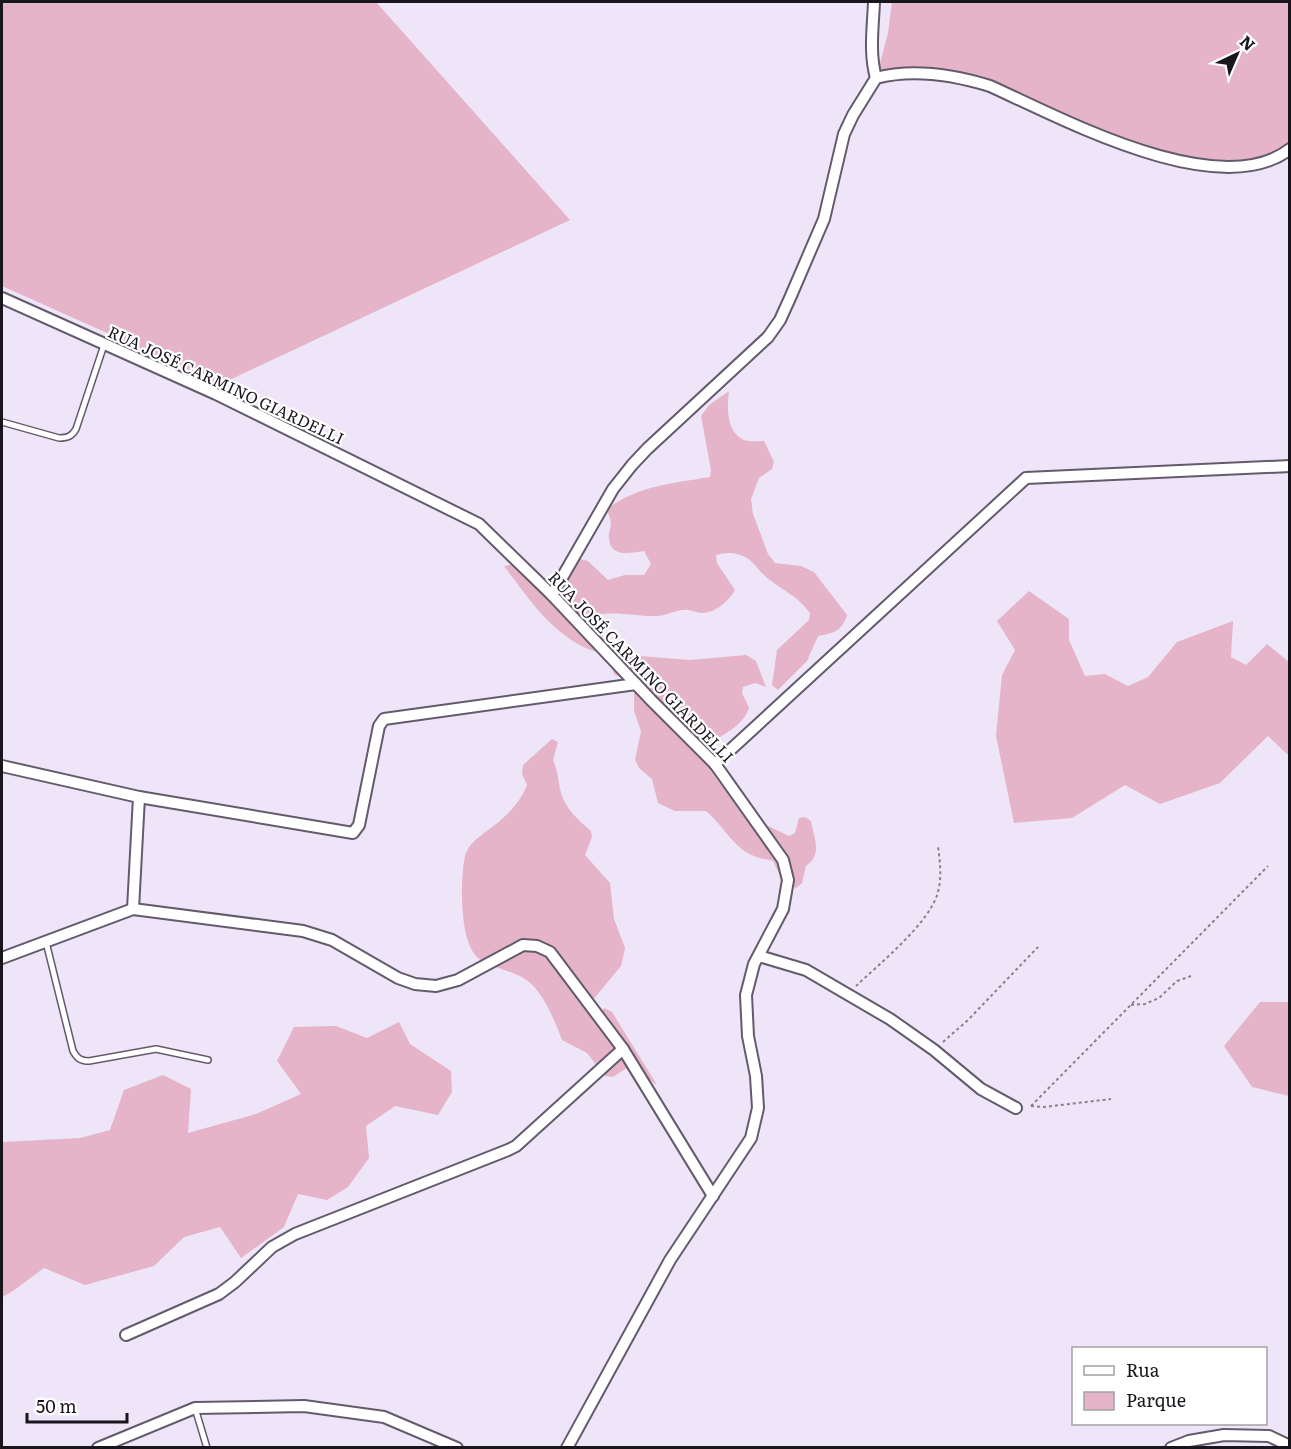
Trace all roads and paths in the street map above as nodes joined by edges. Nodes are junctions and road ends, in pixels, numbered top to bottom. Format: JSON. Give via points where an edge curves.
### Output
{"nodes":[{"id":1,"x":874,"y":2,"type":"edge"},
{"id":2,"x":876,"y":78,"type":"junction"},
{"id":3,"x":1290,"y":149,"type":"edge"},
{"id":4,"x":2,"y":298,"type":"edge"},
{"id":5,"x":104,"y":345,"type":"junction"},
{"id":6,"x":2,"y":422,"type":"edge"},
{"id":7,"x":1290,"y":466,"type":"edge"},
{"id":8,"x":552,"y":595,"type":"junction"},
{"id":9,"x":636,"y":684,"type":"junction"},
{"id":10,"x":715,"y":764,"type":"junction"},
{"id":11,"x":2,"y":766,"type":"edge"},
{"id":12,"x":139,"y":797,"type":"junction"},
{"id":13,"x":938,"y":846,"type":"dead end"},
{"id":14,"x":1268,"y":866,"type":"dead end"},
{"id":15,"x":134,"y":909,"type":"junction"},
{"id":16,"x":46,"y":942,"type":"junction"},
{"id":17,"x":1038,"y":947,"type":"dead end"},
{"id":18,"x":759,"y":956,"type":"junction"},
{"id":19,"x":2,"y":958,"type":"edge"},
{"id":20,"x":1191,"y":976,"type":"dead end"},
{"id":21,"x":848,"y":995,"type":"junction"},
{"id":22,"x":1131,"y":1005,"type":"junction"},
{"id":23,"x":623,"y":1049,"type":"junction"},
{"id":24,"x":934,"y":1050,"type":"junction"},
{"id":25,"x":208,"y":1060,"type":"dead end"},
{"id":26,"x":1111,"y":1099,"type":"dead end"},
{"id":27,"x":1031,"y":1106,"type":"junction"},
{"id":28,"x":1016,"y":1108,"type":"joint"},
{"id":29,"x":712,"y":1196,"type":"junction"},
{"id":30,"x":126,"y":1335,"type":"dead end"},
{"id":31,"x":195,"y":1408,"type":"junction"},
{"id":32,"x":1290,"y":1446,"type":"edge"},
{"id":33,"x":98,"y":1448,"type":"edge"},
{"id":34,"x":207,"y":1448,"type":"edge"},
{"id":35,"x":457,"y":1448,"type":"edge"},
{"id":36,"x":567,"y":1448,"type":"edge"},
{"id":37,"x":1171,"y":1448,"type":"edge"}],
"edges":[{"from":1,"to":2,"type":"street","via":[[871,49]]},
{"from":2,"to":3,"type":"street","via":[[925,74],[966,79],[1133,148],[1171,159],[1241,167],[1270,160]]},
{"from":2,"to":8,"type":"street","via":[[844,134],[824,219],[780,320],[768,337],[647,449],[619,481]]},
{"from":4,"to":5,"type":"street","name":"RUA JOSÉ CARMINO GIARDELLI"},
{"from":5,"to":6,"type":"lane","via":[[72,435],[59,438]]},
{"from":5,"to":8,"type":"street","name":"RUA JOSÉ CARMINO GIARDELLI","via":[[226,399],[479,524]]},
{"from":7,"to":10,"type":"street","via":[[1026,478]]},
{"from":8,"to":9,"type":"street","name":"RUA JOSÉ CARMINO GIARDELLI"},
{"from":9,"to":10,"type":"street","name":"RUA JOSÉ CARMINO GIARDELLI"},
{"from":9,"to":12,"type":"street","via":[[384,719],[379,726],[359,825],[353,832]]},
{"from":10,"to":18,"type":"street","name":"RUA JOSÉ CARMINO GIARDELLI","via":[[783,860],[788,880],[783,909]]},
{"from":11,"to":12,"type":"street"},
{"from":12,"to":15,"type":"street"},
{"from":13,"to":21,"type":"path","via":[[942,871],[938,894],[924,920]]},
{"from":14,"to":22,"type":"path"},
{"from":15,"to":16,"type":"street"},
{"from":15,"to":23,"type":"street","via":[[320,935],[398,978],[436,986],[458,980],[523,945],[537,946],[550,952]]},
{"from":16,"to":19,"type":"street"},
{"from":16,"to":25,"type":"lane","via":[[76,1057],[89,1061],[156,1049]]},
{"from":17,"to":24,"type":"path"},
{"from":18,"to":21,"type":"street","via":[[806,970]]},
{"from":18,"to":29,"type":"street","name":"RUA JOSÉ CARMINO GIARDELLI","via":[[746,995],[758,1108],[751,1138]]},
{"from":20,"to":22,"type":"path","via":[[1177,981],[1145,1005]]},
{"from":21,"to":24,"type":"street"},
{"from":22,"to":27,"type":"path"},
{"from":23,"to":29,"type":"street"},
{"from":23,"to":30,"type":"street","via":[[516,1146],[295,1234],[272,1247],[219,1294]]},
{"from":24,"to":28,"type":"street","via":[[981,1089]]},
{"from":26,"to":27,"type":"path"},
{"from":27,"to":28,"type":"path"},
{"from":29,"to":36,"type":"street","name":"RUA JOSÉ CARMINO GIARDELLI","via":[[670,1260]]},
{"from":31,"to":33,"type":"street"},
{"from":31,"to":34,"type":"lane"},
{"from":31,"to":35,"type":"street","via":[[304,1406],[384,1417]]},
{"from":32,"to":37,"type":"street","via":[[1269,1436],[1224,1435]]}]}
